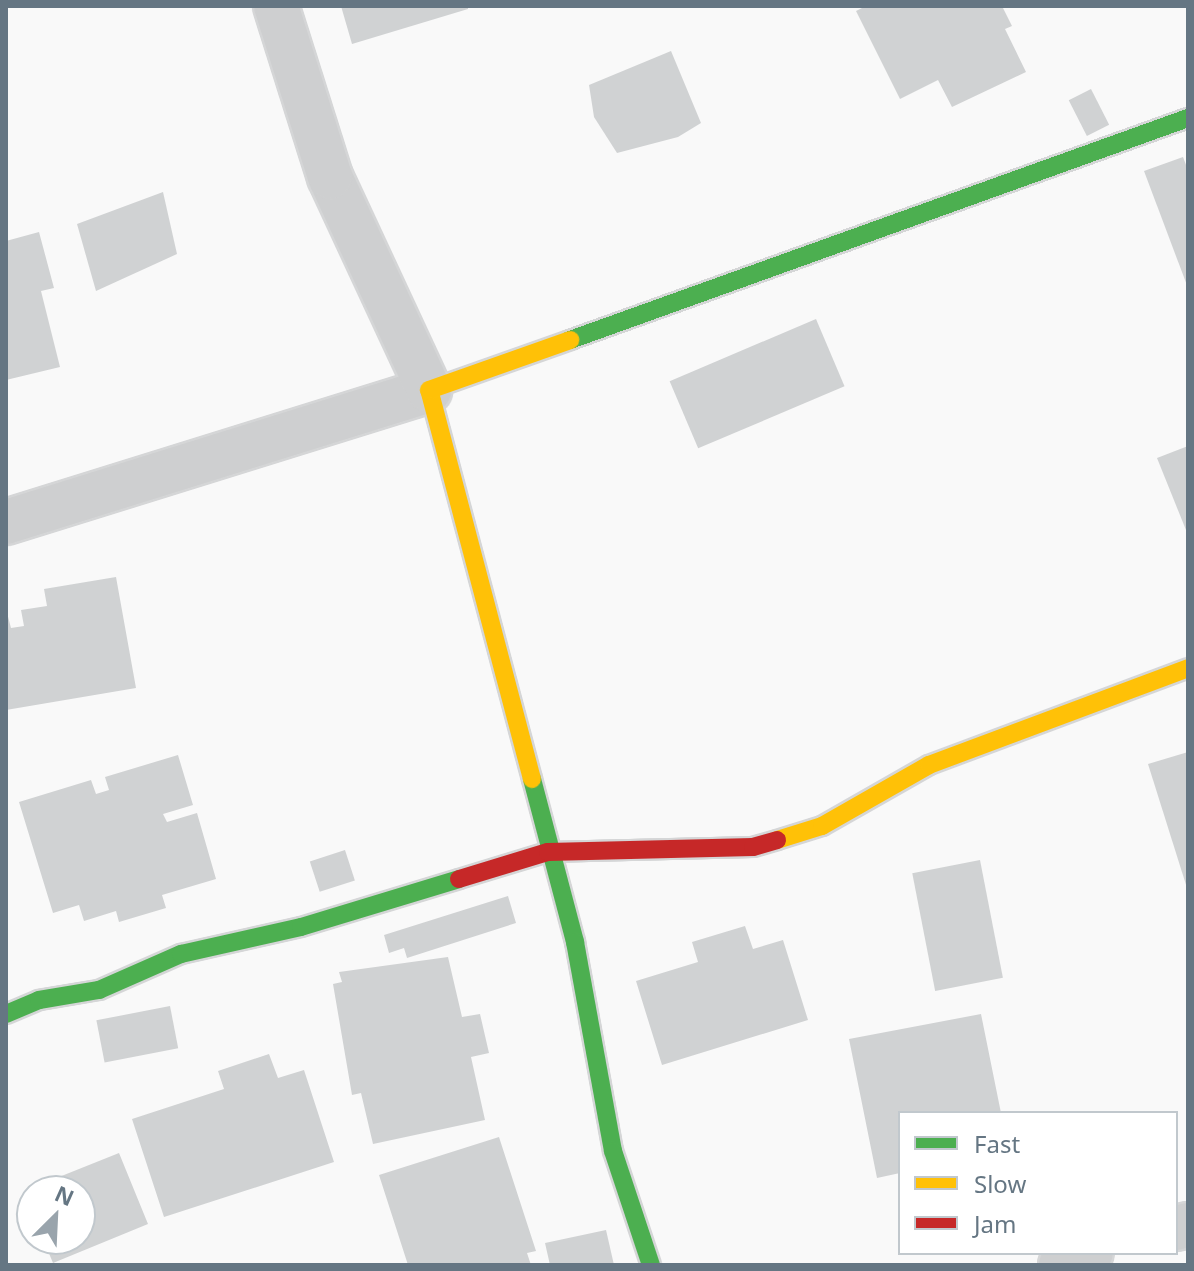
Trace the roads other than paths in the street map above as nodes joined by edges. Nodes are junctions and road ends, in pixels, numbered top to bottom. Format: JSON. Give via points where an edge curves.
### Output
{"nodes":[{"id":1,"x":276,"y":6,"type":"edge"},
{"id":2,"x":1188,"y":118,"type":"edge"},
{"id":3,"x":429,"y":390,"type":"junction"},
{"id":4,"x":6,"y":522,"type":"edge"},
{"id":5,"x":1188,"y":668,"type":"edge"},
{"id":6,"x":548,"y":852,"type":"junction"},
{"id":7,"x":6,"y":1014,"type":"edge"},
{"id":8,"x":1086,"y":1255,"type":"edge"},
{"id":9,"x":651,"y":1265,"type":"edge"},
{"id":10,"x":1061,"y":1265,"type":"edge"}],
"edges":[{"from":1,"to":3,"type":"street","via":[[330,177]]},
{"from":2,"to":3,"type":"street"},
{"from":3,"to":4,"type":"street"},
{"from":3,"to":6,"type":"street"},
{"from":5,"to":6,"type":"street","via":[[929,765],[822,826],[753,847]]},
{"from":6,"to":7,"type":"street","via":[[301,927],[181,954],[99,990],[39,1000]]},
{"from":6,"to":9,"type":"street","via":[[598,1045],[613,1151]]},
{"from":8,"to":10,"type":"street"}]}
